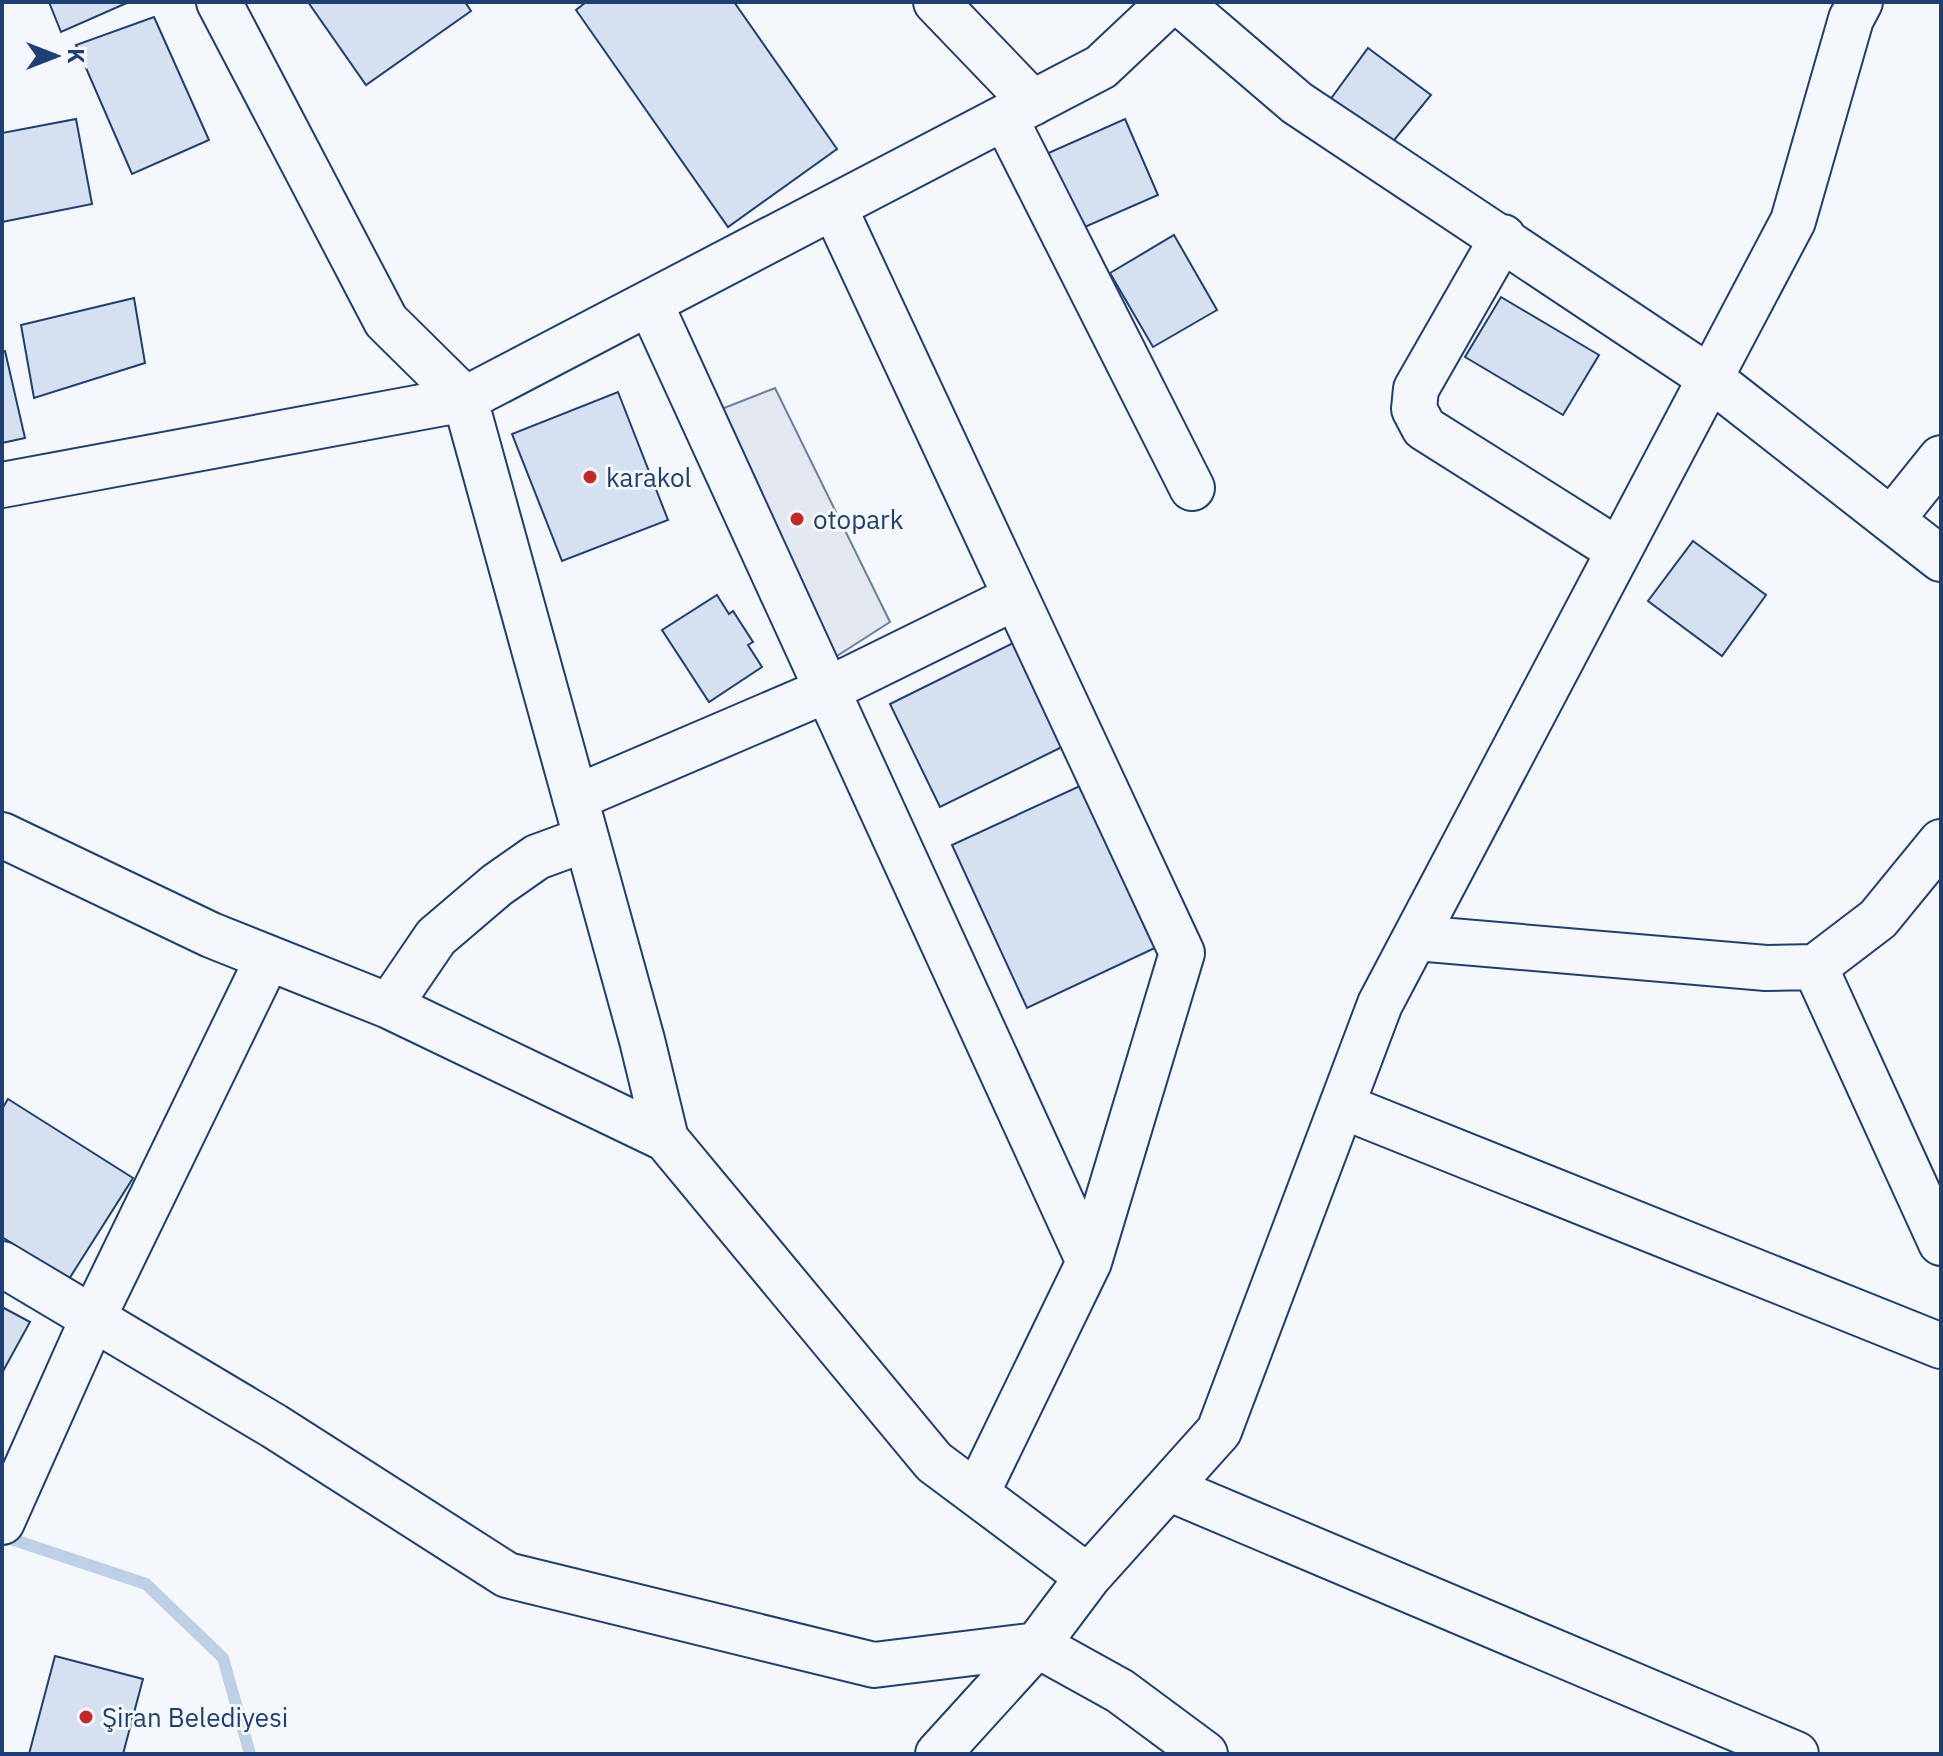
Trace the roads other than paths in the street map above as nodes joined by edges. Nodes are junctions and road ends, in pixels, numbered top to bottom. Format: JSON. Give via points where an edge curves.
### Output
{"nodes":[{"id":1,"x":219,"y":2,"type":"edge"},
{"id":2,"x":936,"y":2,"type":"edge"},
{"id":3,"x":1170,"y":2,"type":"edge"},
{"id":4,"x":1179,"y":2,"type":"edge"},
{"id":5,"x":1860,"y":2,"type":"edge"},
{"id":6,"x":1019,"y":110,"type":"junction"},
{"id":7,"x":834,"y":207,"type":"junction"},
{"id":8,"x":1503,"y":237,"type":"junction"},
{"id":9,"x":650,"y":303,"type":"junction"},
{"id":10,"x":1710,"y":378,"type":"junction"},
{"id":11,"x":465,"y":399,"type":"junction"},
{"id":12,"x":1941,"y":458,"type":"edge"},
{"id":13,"x":2,"y":485,"type":"edge"},
{"id":14,"x":1192,"y":488,"type":"dead end"},
{"id":15,"x":1892,"y":519,"type":"junction"},
{"id":16,"x":1619,"y":551,"type":"junction"},
{"id":17,"x":1941,"y":559,"type":"edge"},
{"id":18,"x":1016,"y":597,"type":"junction"},
{"id":19,"x":827,"y":690,"type":"junction"},
{"id":20,"x":580,"y":818,"type":"junction"},
{"id":21,"x":2,"y":835,"type":"edge"},
{"id":22,"x":1941,"y":842,"type":"edge"},
{"id":23,"x":1416,"y":938,"type":"junction"},
{"id":24,"x":268,"y":958,"type":"junction"},
{"id":25,"x":1815,"y":967,"type":"junction"},
{"id":26,"x":389,"y":1006,"type":"junction"},
{"id":27,"x":1342,"y":1106,"type":"junction"},
{"id":28,"x":666,"y":1139,"type":"junction"},
{"id":29,"x":1941,"y":1243,"type":"edge"},
{"id":30,"x":1089,"y":1262,"type":"junction"},
{"id":31,"x":2,"y":1264,"type":"edge"},
{"id":32,"x":93,"y":1318,"type":"junction"},
{"id":33,"x":1941,"y":1346,"type":"edge"},
{"id":34,"x":19,"y":1441,"type":"edge"},
{"id":35,"x":1168,"y":1488,"type":"junction"},
{"id":36,"x":977,"y":1493,"type":"junction"},
{"id":37,"x":7,"y":1511,"type":"edge"},
{"id":38,"x":1088,"y":1577,"type":"junction"},
{"id":39,"x":1037,"y":1645,"type":"junction"},
{"id":40,"x":938,"y":1754,"type":"edge"},
{"id":41,"x":1205,"y":1754,"type":"edge"},
{"id":42,"x":1796,"y":1754,"type":"edge"}],
"edges":[{"from":1,"to":11,"type":"street","via":[[386,321]]},
{"from":2,"to":6,"type":"street"},
{"from":3,"to":6,"type":"street","via":[[1101,67]]},
{"from":4,"to":8,"type":"street","via":[[1297,103]]},
{"from":5,"to":10,"type":"street","via":[[1793,221]]},
{"from":6,"to":7,"type":"street"},
{"from":6,"to":14,"type":"street"},
{"from":7,"to":9,"type":"street"},
{"from":7,"to":18,"type":"street"},
{"from":8,"to":10,"type":"street"},
{"from":8,"to":16,"type":"street","via":[[1416,389],[1418,419],[1424,428]]},
{"from":9,"to":11,"type":"street"},
{"from":9,"to":19,"type":"street"},
{"from":10,"to":15,"type":"street"},
{"from":10,"to":16,"type":"street"},
{"from":11,"to":13,"type":"street"},
{"from":11,"to":20,"type":"street"},
{"from":12,"to":15,"type":"street"},
{"from":15,"to":17,"type":"street"},
{"from":16,"to":23,"type":"street"},
{"from":18,"to":19,"type":"street"},
{"from":18,"to":30,"type":"street","via":[[1182,953]]},
{"from":19,"to":20,"type":"street"},
{"from":19,"to":30,"type":"street"},
{"from":20,"to":26,"type":"street","via":[[436,937]]},
{"from":20,"to":28,"type":"street"},
{"from":21,"to":24,"type":"street"},
{"from":22,"to":25,"type":"street","via":[[1878,919]]},
{"from":23,"to":25,"type":"street","via":[[1766,968]]},
{"from":23,"to":27,"type":"street","via":[[1380,1004]]},
{"from":24,"to":26,"type":"street"},
{"from":24,"to":32,"type":"street"},
{"from":25,"to":29,"type":"street"},
{"from":26,"to":28,"type":"street"},
{"from":27,"to":33,"type":"street"},
{"from":27,"to":35,"type":"street","via":[[1219,1431]]},
{"from":28,"to":36,"type":"street","via":[[934,1462]]},
{"from":30,"to":36,"type":"street"},
{"from":31,"to":32,"type":"street"},
{"from":32,"to":34,"type":"street"},
{"from":32,"to":39,"type":"street","via":[[507,1575],[874,1665]]},
{"from":34,"to":37,"type":"street"},
{"from":35,"to":38,"type":"street"},
{"from":35,"to":42,"type":"street"},
{"from":36,"to":38,"type":"street"},
{"from":38,"to":39,"type":"street"},
{"from":39,"to":40,"type":"street"},
{"from":39,"to":41,"type":"street","via":[[1120,1691]]}]}
